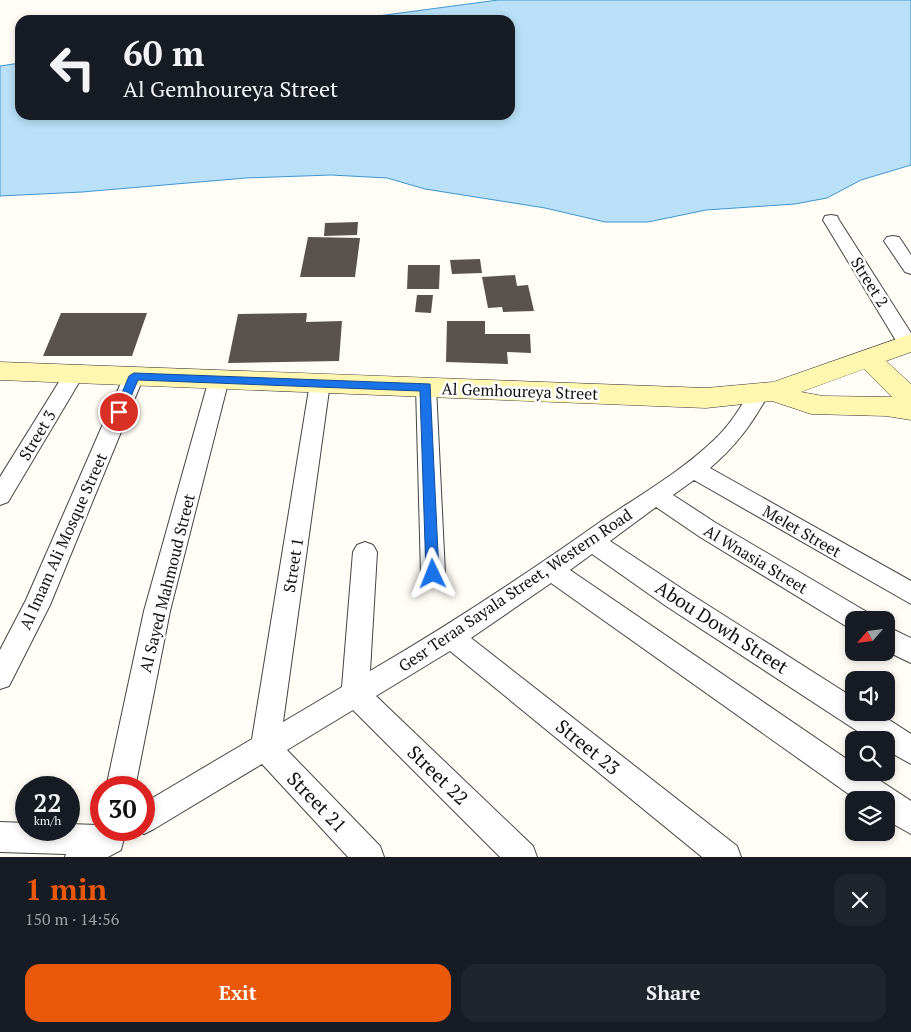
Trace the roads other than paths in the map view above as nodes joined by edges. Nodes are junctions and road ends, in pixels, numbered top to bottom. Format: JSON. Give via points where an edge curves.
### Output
{"nodes":[{"id":1,"x":831,"y":220,"type":"dead end"},
{"id":2,"x":893,"y":241,"type":"dead end"},
{"id":3,"x":911,"y":268,"type":"edge"},
{"id":4,"x":909,"y":344,"type":"edge"},
{"id":5,"x":870,"y":359,"type":"junction"},
{"id":6,"x":0,"y":371,"type":"edge"},
{"id":7,"x":74,"y":374,"type":"junction"},
{"id":8,"x":134,"y":376,"type":"junction"},
{"id":9,"x":219,"y":379,"type":"junction"},
{"id":10,"x":320,"y":383,"type":"junction"},
{"id":11,"x":426,"y":387,"type":"junction"},
{"id":12,"x":767,"y":392,"type":"junction"},
{"id":13,"x":911,"y":399,"type":"edge"},
{"id":14,"x":911,"y":410,"type":"edge"},
{"id":15,"x":693,"y":469,"type":"junction"},
{"id":16,"x":656,"y":495,"type":"junction"},
{"id":17,"x":0,"y":496,"type":"edge"},
{"id":18,"x":592,"y":541,"type":"junction"},
{"id":19,"x":365,"y":552,"type":"dead end"},
{"id":20,"x":551,"y":570,"type":"junction"},
{"id":21,"x":433,"y":574,"type":"dead end"},
{"id":22,"x":911,"y":593,"type":"edge"},
{"id":23,"x":845,"y":612,"type":"edge"},
{"id":24,"x":451,"y":637,"type":"junction"},
{"id":25,"x":895,"y":642,"type":"edge"},
{"id":26,"x":911,"y":651,"type":"edge"},
{"id":27,"x":0,"y":677,"type":"edge"},
{"id":28,"x":355,"y":694,"type":"junction"},
{"id":29,"x":265,"y":748,"type":"junction"},
{"id":30,"x":911,"y":750,"type":"edge"},
{"id":31,"x":123,"y":776,"type":"edge"},
{"id":32,"x":870,"y":791,"type":"edge"},
{"id":33,"x":895,"y":808,"type":"edge"},
{"id":34,"x":155,"y":813,"type":"edge"},
{"id":35,"x":911,"y":819,"type":"edge"},
{"id":36,"x":90,"y":834,"type":"edge"},
{"id":37,"x":0,"y":837,"type":"edge"},
{"id":38,"x":103,"y":841,"type":"edge"},
{"id":39,"x":80,"y":857,"type":"edge"},
{"id":40,"x":370,"y":857,"type":"edge"},
{"id":41,"x":522,"y":857,"type":"edge"},
{"id":42,"x":726,"y":857,"type":"edge"}],
"edges":[{"from":1,"to":4,"type":"street","name":"Street 2"},
{"from":2,"to":3,"type":"street"},
{"from":4,"to":5,"type":"street","name":"Al Gemhoureya Street"},
{"from":5,"to":12,"type":"street","name":"Al Gemhoureya Street"},
{"from":5,"to":13,"type":"street"},
{"from":6,"to":7,"type":"street","name":"Al Gemhoureya Street"},
{"from":7,"to":8,"type":"street","name":"Al Gemhoureya Street"},
{"from":7,"to":17,"type":"street","name":"Street 3"},
{"from":8,"to":9,"type":"street","name":"Al Gemhoureya Street"},
{"from":8,"to":27,"type":"street","name":"Al Imam Ali Mosque Street","via":[[37,605]]},
{"from":9,"to":10,"type":"street","name":"Al Gemhoureya Street"},
{"from":9,"to":31,"type":"street","name":"Al Sayed Mahmoud Street","via":[[157,611]]},
{"from":10,"to":11,"type":"street","name":"Al Gemhoureya Street"},
{"from":10,"to":29,"type":"street","name":"Street 1"},
{"from":11,"to":12,"type":"street","name":"Al Gemhoureya Street","via":[[706,398]]},
{"from":11,"to":21,"type":"street"},
{"from":12,"to":14,"type":"street","via":[[812,404],[875,404]]},
{"from":12,"to":15,"type":"street","name":"Gesr Teraa Sayala Street, Western Road","via":[[728,439]]},
{"from":15,"to":16,"type":"street","name":"Gesr Teraa Sayala Street, Western Road"},
{"from":15,"to":22,"type":"street","name":"Melet Street"},
{"from":16,"to":18,"type":"street","name":"Gesr Teraa Sayala Street, Western Road"},
{"from":16,"to":23,"type":"street","name":"Al Wnasia Street"},
{"from":18,"to":20,"type":"street","name":"Gesr Teraa Sayala Street, Western Road"},
{"from":18,"to":30,"type":"street","name":"Abou Dowh Street"},
{"from":19,"to":28,"type":"street"},
{"from":20,"to":24,"type":"street","name":"Gesr Teraa Sayala Street, Western Road"},
{"from":20,"to":32,"type":"street"},
{"from":24,"to":28,"type":"street","name":"Gesr Teraa Sayala Street, Western Road"},
{"from":24,"to":42,"type":"street","name":"Street 23"},
{"from":25,"to":26,"type":"street"},
{"from":28,"to":29,"type":"street","name":"Gesr Teraa Sayala Street, Western Road"},
{"from":28,"to":41,"type":"street","name":"Street 22"},
{"from":29,"to":34,"type":"street","name":"Gesr Teraa Sayala Street, Western Road"},
{"from":29,"to":40,"type":"street","name":"Street 21"},
{"from":33,"to":35,"type":"street"},
{"from":36,"to":37,"type":"street"},
{"from":38,"to":39,"type":"street"}]}
